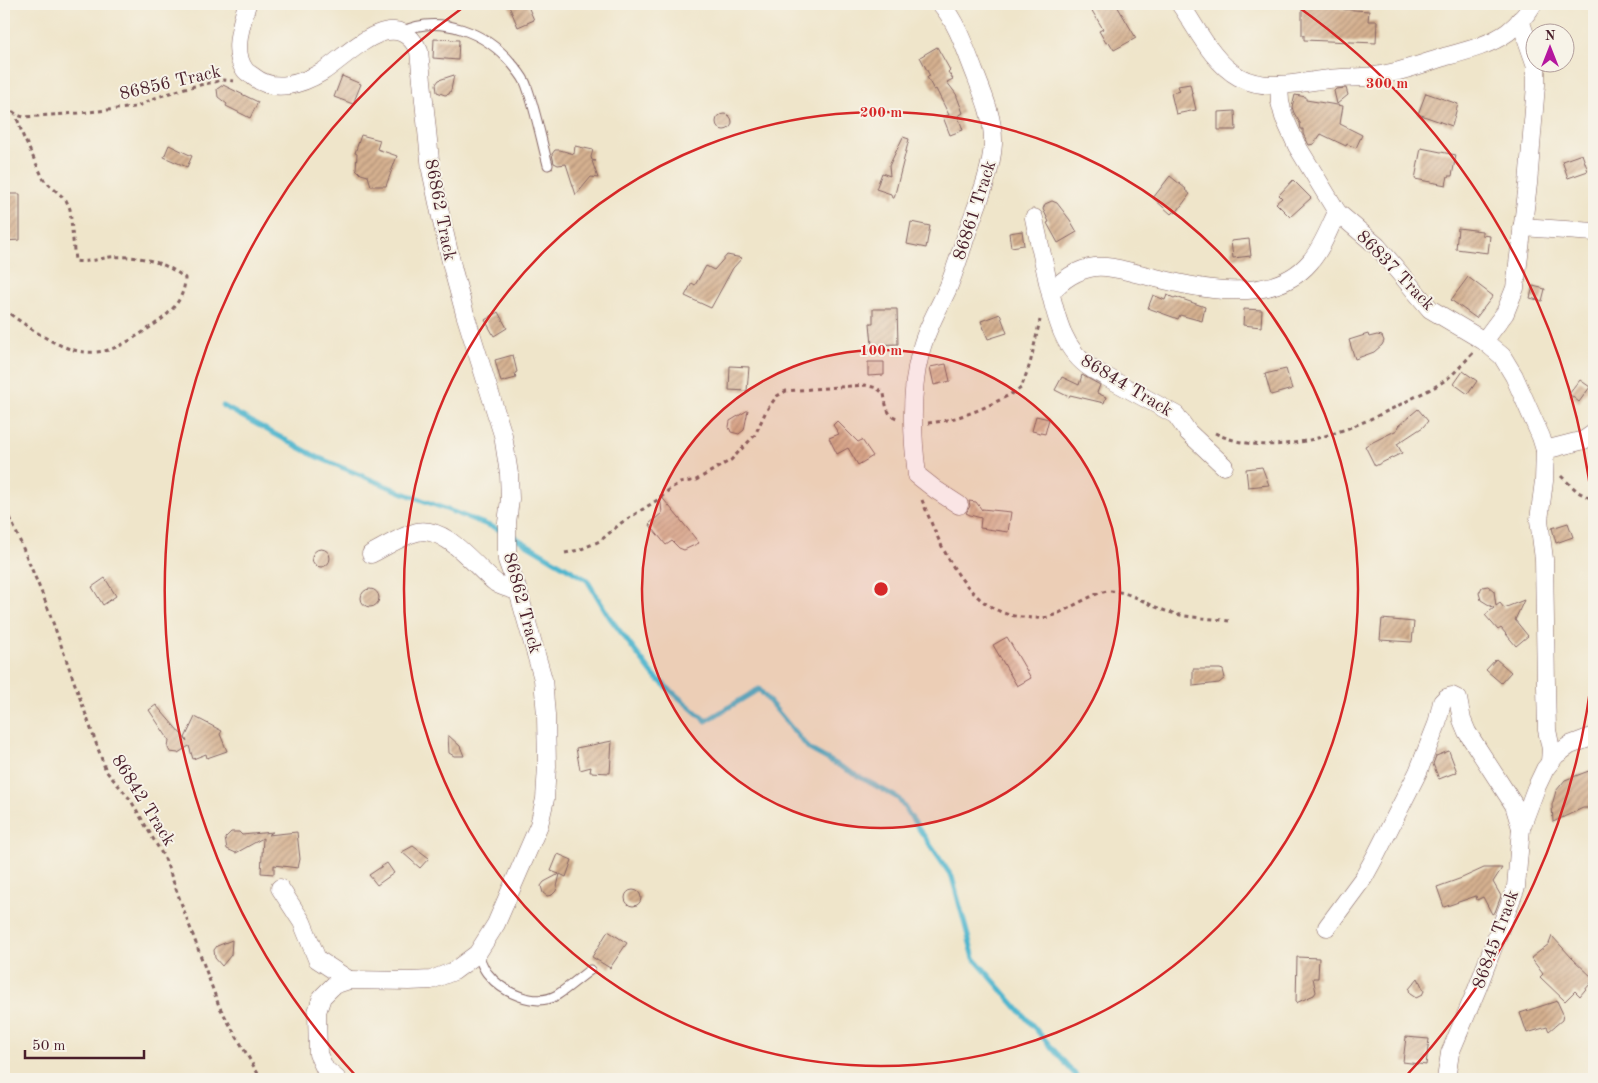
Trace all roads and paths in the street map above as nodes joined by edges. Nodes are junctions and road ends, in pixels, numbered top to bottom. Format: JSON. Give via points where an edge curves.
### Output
{"nodes":[{"id":1,"x":247,"y":4,"type":"edge"},
{"id":2,"x":941,"y":4,"type":"edge"},
{"id":3,"x":1180,"y":4,"type":"edge"},
{"id":4,"x":1533,"y":4,"type":"edge"},
{"id":5,"x":1520,"y":20,"type":"junction"},
{"id":6,"x":401,"y":32,"type":"junction"},
{"id":7,"x":262,"y":84,"type":"junction"},
{"id":8,"x":1279,"y":85,"type":"junction"},
{"id":9,"x":4,"y":98,"type":"edge"},
{"id":10,"x":16,"y":115,"type":"junction"},
{"id":11,"x":548,"y":165,"type":"dead end"},
{"id":12,"x":1337,"y":212,"type":"junction"},
{"id":13,"x":1034,"y":218,"type":"dead end"},
{"id":14,"x":1522,"y":227,"type":"junction"},
{"id":15,"x":1594,"y":232,"type":"edge"},
{"id":16,"x":1050,"y":293,"type":"junction"},
{"id":17,"x":4,"y":310,"type":"edge"},
{"id":18,"x":1040,"y":318,"type":"dead end"},
{"id":19,"x":1484,"y":341,"type":"junction"},
{"id":20,"x":913,"y":419,"type":"junction"},
{"id":21,"x":1210,"y":431,"type":"dead end"},
{"id":22,"x":1594,"y":433,"type":"edge"},
{"id":23,"x":1545,"y":450,"type":"junction"},
{"id":24,"x":1224,"y":466,"type":"dead end"},
{"id":25,"x":917,"y":475,"type":"junction"},
{"id":26,"x":1560,"y":476,"type":"dead end"},
{"id":27,"x":1594,"y":500,"type":"edge"},
{"id":28,"x":4,"y":503,"type":"edge"},
{"id":29,"x":959,"y":505,"type":"dead end"},
{"id":30,"x":565,"y":553,"type":"dead end"},
{"id":31,"x":371,"y":554,"type":"dead end"},
{"id":32,"x":518,"y":591,"type":"junction"},
{"id":33,"x":1229,"y":620,"type":"dead end"},
{"id":34,"x":1594,"y":736,"type":"edge"},
{"id":35,"x":1550,"y":762,"type":"junction"},
{"id":36,"x":1521,"y":828,"type":"junction"},
{"id":37,"x":280,"y":888,"type":"dead end"},
{"id":38,"x":1327,"y":926,"type":"dead end"},
{"id":39,"x":477,"y":954,"type":"junction"},
{"id":40,"x":590,"y":970,"type":"dead end"},
{"id":41,"x":349,"y":980,"type":"junction"},
{"id":42,"x":261,"y":1079,"type":"edge"},
{"id":43,"x":337,"y":1079,"type":"edge"},
{"id":44,"x":1446,"y":1079,"type":"edge"}],
"edges":[{"from":1,"to":7,"type":"street","via":[[239,38],[239,56],[245,70]]},
{"from":2,"to":20,"type":"street","name":"86861 Track","via":[[953,20],[980,87],[990,117],[993,143],[990,168],[949,286],[926,334],[915,383]]},
{"from":3,"to":8,"type":"street","via":[[1220,62],[1239,77],[1256,84]]},
{"from":4,"to":5,"type":"street"},
{"from":5,"to":8,"type":"street","via":[[1508,32],[1479,46],[1404,70]]},
{"from":5,"to":14,"type":"street","via":[[1536,66]]},
{"from":6,"to":7,"type":"street","via":[[388,31],[372,36],[322,72],[302,82],[280,86]]},
{"from":6,"to":11,"type":"lane","via":[[425,24],[456,26],[502,51],[527,86]]},
{"from":6,"to":32,"type":"street","name":"86862 Track","via":[[413,39],[419,51],[431,170],[444,231],[465,314],[504,435],[510,499],[507,560]]},
{"from":7,"to":10,"type":"path","name":"86856 Track","via":[[224,80],[184,88],[136,107],[24,117]]},
{"from":8,"to":12,"type":"street","name":"86837 Track","via":[[1284,117],[1297,146]]},
{"from":9,"to":10,"type":"path"},
{"from":10,"to":17,"type":"path","via":[[22,136],[44,180],[66,200],[70,210],[74,260],[113,257],[164,264],[185,278],[185,288],[181,299],[161,320],[129,341],[95,353],[55,344]]},
{"from":12,"to":16,"type":"street","via":[[1310,262],[1289,279],[1262,289],[1213,290],[1110,267],[1094,267],[1069,277]]},
{"from":12,"to":19,"type":"street","name":"86837 Track","via":[[1377,246],[1430,309]]},
{"from":13,"to":16,"type":"street","name":"86844 Track"},
{"from":14,"to":15,"type":"street"},
{"from":14,"to":19,"type":"street","via":[[1515,288],[1505,313]]},
{"from":16,"to":24,"type":"street","name":"86844 Track","via":[[1061,331],[1081,362],[1176,415],[1188,432]]},
{"from":18,"to":20,"type":"path","via":[[1021,388],[960,417],[927,423]]},
{"from":19,"to":21,"type":"path","via":[[1447,378],[1390,410],[1325,437],[1282,444],[1240,443]]},
{"from":19,"to":23,"type":"street","name":"86837 Track","via":[[1502,356],[1514,376]]},
{"from":20,"to":25,"type":"street","name":"86861 Track"},
{"from":20,"to":30,"type":"path","via":[[894,418],[888,412],[884,394],[865,385],[786,391],[777,396],[755,435],[731,460],[696,480],[671,488],[600,541]]},
{"from":22,"to":23,"type":"street","via":[[1584,440]]},
{"from":23,"to":35,"type":"street","via":[[1539,520],[1544,559]]},
{"from":25,"to":29,"type":"street"},
{"from":25,"to":33,"type":"path","via":[[920,495],[946,556],[981,602],[1000,613],[1040,619],[1105,591],[1115,591],[1169,613]]},
{"from":26,"to":27,"type":"path","via":[[1578,492]]},
{"from":28,"to":42,"type":"path","name":"86842 Track","via":[[46,603],[106,771],[130,799],[165,859],[219,1006]]},
{"from":31,"to":32,"type":"street","via":[[418,532],[442,535],[497,584]]},
{"from":32,"to":39,"type":"street","name":"86862 Track","via":[[542,679],[546,716],[545,799],[539,825],[496,924]]},
{"from":34,"to":35,"type":"street","name":"86845 Track","via":[[1570,745]]},
{"from":35,"to":36,"type":"street","name":"86845 Track"},
{"from":36,"to":38,"type":"street","via":[[1514,805],[1467,732],[1458,699],[1446,698],[1418,772],[1376,855]]},
{"from":36,"to":44,"type":"street","name":"86845 Track","via":[[1516,887],[1450,1053]]},
{"from":37,"to":41,"type":"street","via":[[302,922],[317,958]]},
{"from":39,"to":40,"type":"lane","via":[[487,974],[499,985],[512,993],[544,1000],[556,996]]},
{"from":39,"to":41,"type":"street","name":"86862 Track","via":[[454,971],[431,980]]},
{"from":41,"to":43,"type":"street","name":"86862 Track","via":[[334,985],[322,997],[317,1012],[318,1054],[325,1069]]}]}
